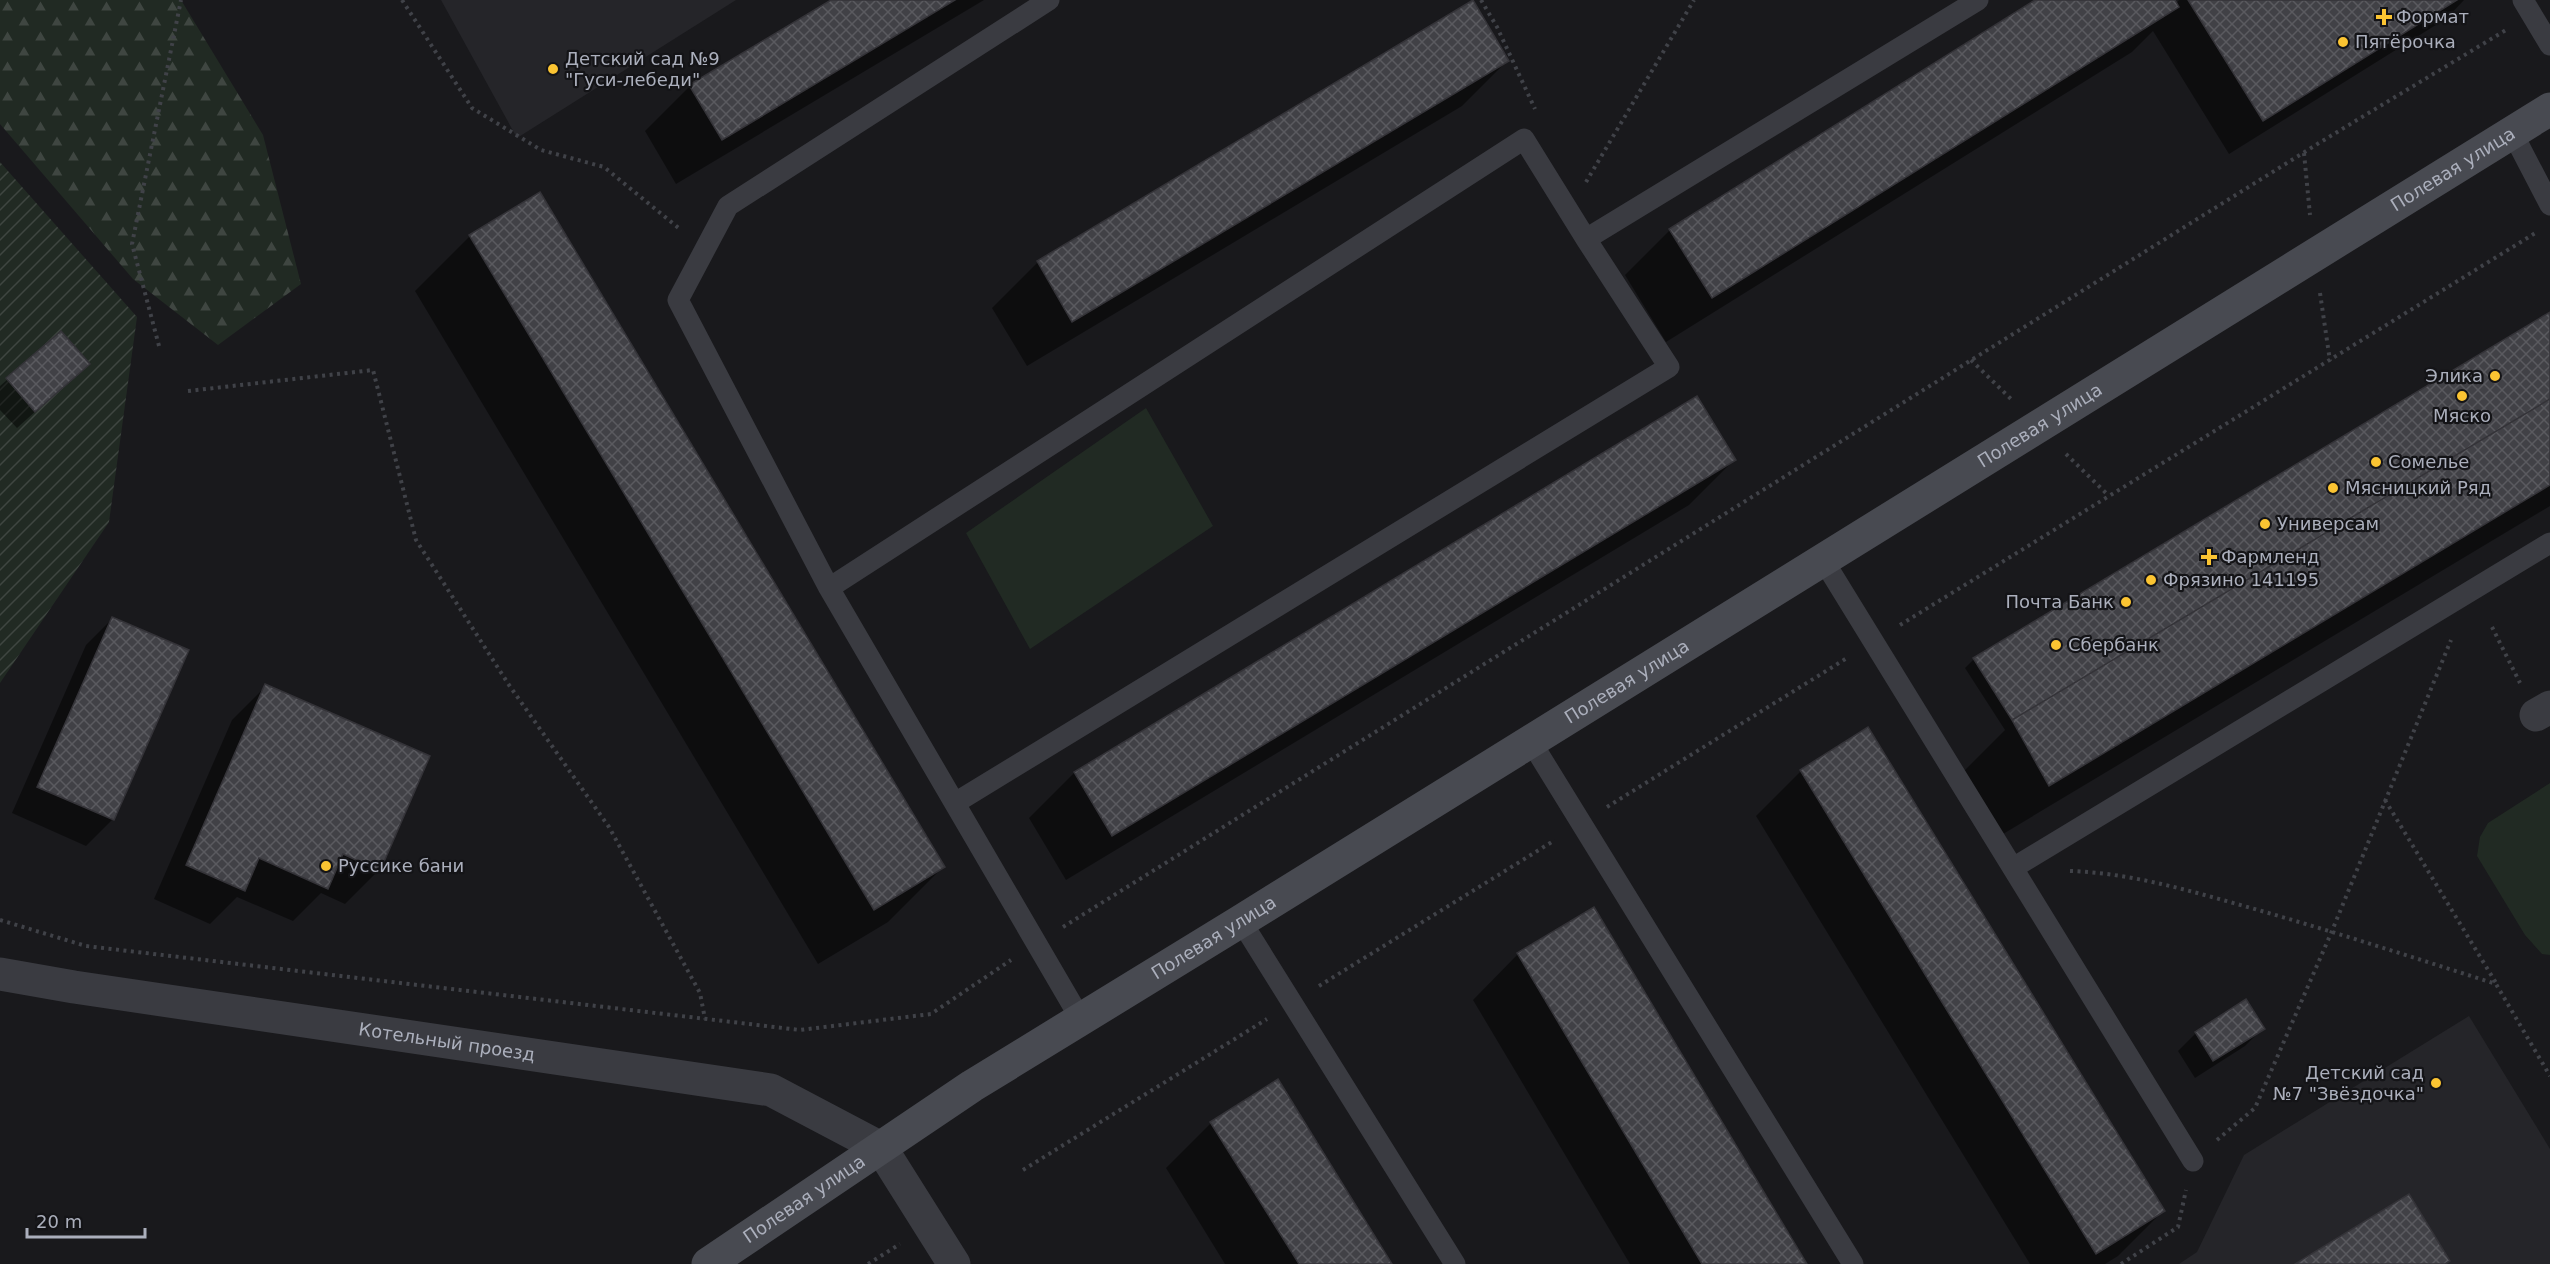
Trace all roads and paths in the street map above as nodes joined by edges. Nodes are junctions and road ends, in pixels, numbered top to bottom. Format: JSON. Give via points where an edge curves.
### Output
{"nodes":[{"id":1,"x":181,"y":0,"type":"edge"},
{"id":2,"x":402,"y":0,"type":"edge"},
{"id":3,"x":1049,"y":0,"type":"edge"},
{"id":4,"x":1481,"y":0,"type":"edge"},
{"id":5,"x":1694,"y":0,"type":"edge"},
{"id":6,"x":1978,"y":0,"type":"edge"},
{"id":7,"x":2527,"y":7,"type":"edge"},
{"id":8,"x":2550,"y":45,"type":"edge"},
{"id":9,"x":2550,"y":109,"type":"edge"},
{"id":10,"x":2512,"y":132,"type":"junction"},
{"id":11,"x":1524,"y":139,"type":"junction"},
{"id":12,"x":2550,"y":205,"type":"edge"},
{"id":13,"x":1569,"y":211,"type":"junction"},
{"id":14,"x":2540,"y":230,"type":"dead end"},
{"id":15,"x":1586,"y":239,"type":"junction"},
{"id":16,"x":705,"y":250,"type":"junction"},
{"id":17,"x":159,"y":346,"type":"dead end"},
{"id":18,"x":188,"y":391,"type":"dead end"},
{"id":19,"x":2550,"y":543,"type":"edge"},
{"id":20,"x":1822,"y":558,"type":"junction"},
{"id":21,"x":829,"y":588,"type":"junction"},
{"id":22,"x":2472,"y":590,"type":"junction"},
{"id":23,"x":1873,"y":642,"type":"junction"},
{"id":24,"x":1530,"y":740,"type":"junction"},
{"id":25,"x":2384,"y":799,"type":"junction"},
{"id":26,"x":955,"y":803,"type":"junction"},
{"id":27,"x":1581,"y":823,"type":"junction"},
{"id":28,"x":2013,"y":868,"type":"junction"},
{"id":29,"x":0,"y":920,"type":"edge"},
{"id":30,"x":1241,"y":921,"type":"junction"},
{"id":31,"x":2332,"y":931,"type":"junction"},
{"id":32,"x":1035,"y":944,"type":"junction"},
{"id":33,"x":0,"y":974,"type":"edge"},
{"id":34,"x":2496,"y":984,"type":"junction"},
{"id":35,"x":1292,"y":1003,"type":"junction"},
{"id":36,"x":1080,"y":1018,"type":"junction"},
{"id":37,"x":705,"y":1019,"type":"junction"},
{"id":38,"x":2550,"y":1076,"type":"edge"},
{"id":39,"x":881,"y":1148,"type":"junction"},
{"id":40,"x":2193,"y":1161,"type":"junction"},
{"id":41,"x":1023,"y":1170,"type":"dead end"},
{"id":42,"x":903,"y":1243,"type":"dead end"},
{"id":43,"x":708,"y":1264,"type":"edge"},
{"id":44,"x":868,"y":1264,"type":"edge"},
{"id":45,"x":954,"y":1264,"type":"edge"},
{"id":46,"x":1455,"y":1264,"type":"edge"},
{"id":47,"x":1853,"y":1264,"type":"edge"},
{"id":48,"x":2121,"y":1264,"type":"edge"}],
"edges":[{"from":1,"to":17,"type":"path","via":[[132,244]]},
{"from":2,"to":16,"type":"path","via":[[472,108],[541,150],[604,167]]},
{"from":3,"to":16,"type":"lane","via":[[728,206]]},
{"from":4,"to":11,"type":"path","via":[[1537,113]]},
{"from":5,"to":13,"type":"path"},
{"from":6,"to":15,"type":"lane"},
{"from":7,"to":8,"type":"lane"},
{"from":7,"to":32,"type":"path","via":[[2319,143]]},
{"from":9,"to":10,"type":"street","name":"Полевая улица"},
{"from":10,"to":12,"type":"lane"},
{"from":10,"to":20,"type":"street","name":"Полевая улица"},
{"from":11,"to":13,"type":"lane"},
{"from":11,"to":21,"type":"lane"},
{"from":13,"to":15,"type":"lane"},
{"from":14,"to":23,"type":"path"},
{"from":15,"to":26,"type":"lane","via":[[1670,367]]},
{"from":16,"to":21,"type":"lane","via":[[678,300]]},
{"from":18,"to":37,"type":"path","via":[[373,370],[416,540],[509,685],[609,827],[700,993]]},
{"from":19,"to":22,"type":"lane"},
{"from":20,"to":23,"type":"lane"},
{"from":20,"to":24,"type":"street","name":"Полевая улица"},
{"from":21,"to":26,"type":"lane"},
{"from":22,"to":25,"type":"path"},
{"from":22,"to":28,"type":"lane"},
{"from":23,"to":27,"type":"path"},
{"from":23,"to":28,"type":"lane"},
{"from":24,"to":27,"type":"lane"},
{"from":24,"to":30,"type":"street","name":"Полевая улица"},
{"from":25,"to":31,"type":"path"},
{"from":25,"to":34,"type":"path"},
{"from":26,"to":32,"type":"lane"},
{"from":27,"to":35,"type":"path"},
{"from":27,"to":47,"type":"lane"},
{"from":28,"to":31,"type":"path","via":[[2104,872]]},
{"from":28,"to":40,"type":"lane"},
{"from":29,"to":37,"type":"path","via":[[86,946]]},
{"from":30,"to":35,"type":"lane"},
{"from":30,"to":36,"type":"street","name":"Полевая улица"},
{"from":31,"to":34,"type":"path"},
{"from":31,"to":40,"type":"path","via":[[2255,1108]]},
{"from":32,"to":36,"type":"lane"},
{"from":32,"to":37,"type":"path","via":[[931,1014],[800,1030]]},
{"from":33,"to":39,"type":"street","name":"Котельный проезд","via":[[771,1090]]},
{"from":34,"to":38,"type":"path"},
{"from":35,"to":41,"type":"path"},
{"from":35,"to":46,"type":"lane"},
{"from":36,"to":39,"type":"street","name":"Полевая улица"},
{"from":39,"to":43,"type":"street","name":"Полевая улица"},
{"from":39,"to":45,"type":"street"},
{"from":40,"to":48,"type":"path","via":[[2178,1227]]},
{"from":42,"to":44,"type":"path"}]}
